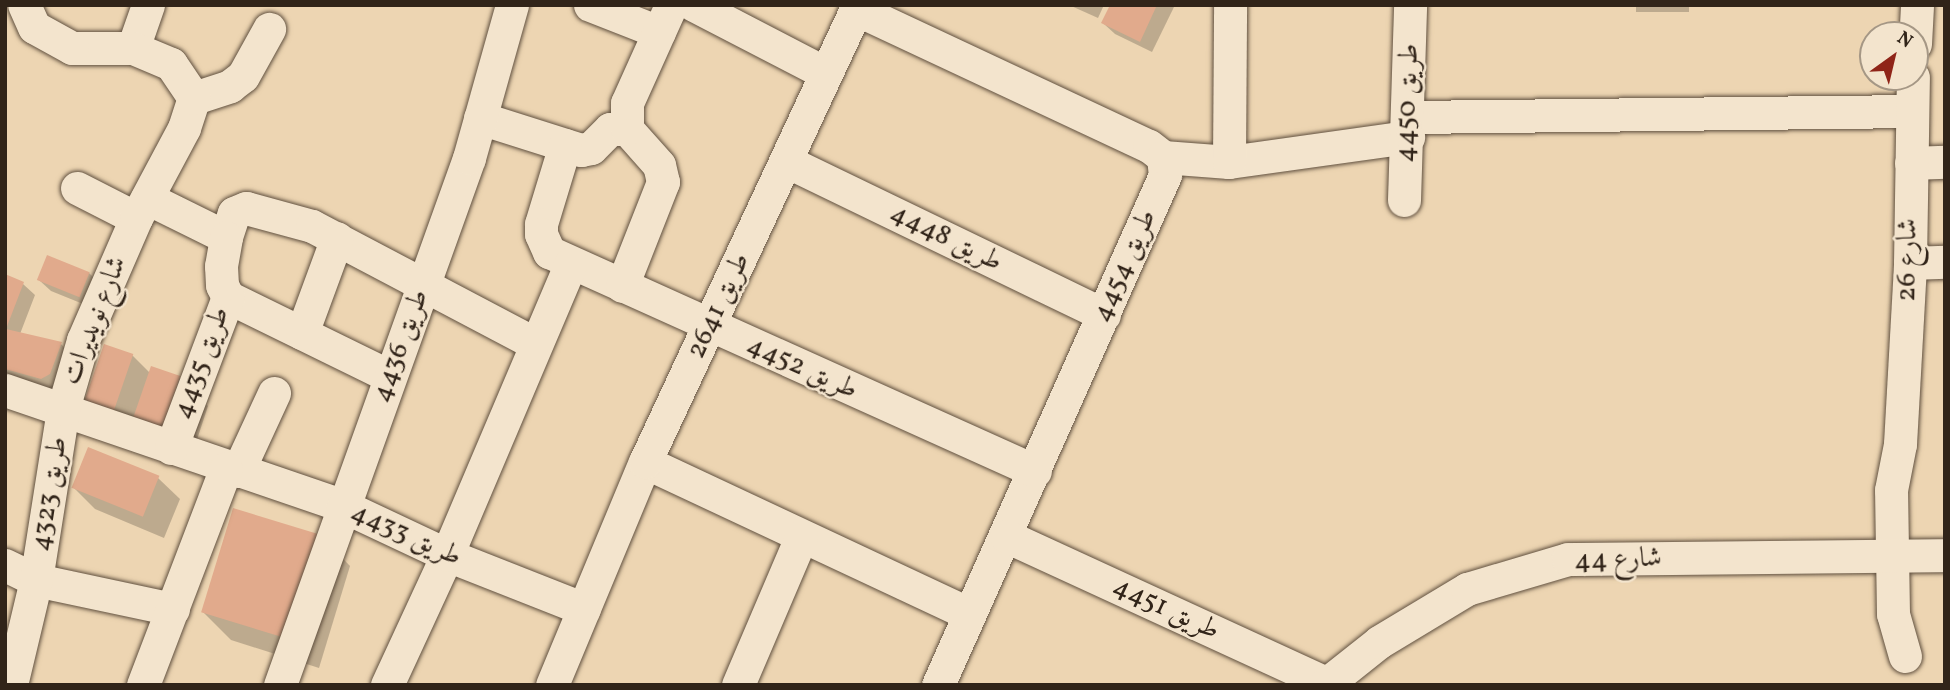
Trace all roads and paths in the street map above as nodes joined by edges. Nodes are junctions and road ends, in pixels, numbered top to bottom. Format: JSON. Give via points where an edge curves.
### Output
{"nodes":[{"id":1,"x":24,"y":5,"type":"edge"},
{"id":2,"x":148,"y":5,"type":"edge"},
{"id":3,"x":512,"y":5,"type":"edge"},
{"id":4,"x":590,"y":5,"type":"edge"},
{"id":5,"x":694,"y":5,"type":"edge"},
{"id":6,"x":1230,"y":5,"type":"edge"},
{"id":7,"x":1410,"y":5,"type":"edge"},
{"id":8,"x":857,"y":7,"type":"edge"},
{"id":9,"x":665,"y":19,"type":"edge"},
{"id":10,"x":269,"y":29,"type":"dead end"},
{"id":11,"x":133,"y":48,"type":"junction"},
{"id":12,"x":825,"y":73,"type":"junction"},
{"id":13,"x":1913,"y":91,"type":"edge"},
{"id":14,"x":194,"y":97,"type":"junction"},
{"id":15,"x":1912,"y":111,"type":"junction"},
{"id":16,"x":480,"y":118,"type":"junction"},
{"id":17,"x":1408,"y":127,"type":"junction"},
{"id":18,"x":627,"y":129,"type":"junction"},
{"id":19,"x":565,"y":145,"type":"junction"},
{"id":20,"x":1163,"y":157,"type":"junction"},
{"id":21,"x":788,"y":162,"type":"junction"},
{"id":22,"x":1229,"y":162,"type":"junction"},
{"id":23,"x":1945,"y":162,"type":"edge"},
{"id":24,"x":1911,"y":163,"type":"junction"},
{"id":25,"x":77,"y":188,"type":"dead end"},
{"id":26,"x":1404,"y":200,"type":"dead end"},
{"id":27,"x":142,"y":208,"type":"junction"},
{"id":28,"x":226,"y":237,"type":"junction"},
{"id":29,"x":337,"y":238,"type":"junction"},
{"id":30,"x":1945,"y":262,"type":"edge"},
{"id":31,"x":571,"y":263,"type":"junction"},
{"id":32,"x":1910,"y":263,"type":"junction"},
{"id":33,"x":424,"y":285,"type":"junction"},
{"id":34,"x":622,"y":286,"type":"junction"},
{"id":35,"x":228,"y":298,"type":"junction"},
{"id":36,"x":1104,"y":315,"type":"junction"},
{"id":37,"x":709,"y":326,"type":"junction"},
{"id":38,"x":302,"y":333,"type":"junction"},
{"id":39,"x":536,"y":344,"type":"junction"},
{"id":40,"x":389,"y":376,"type":"junction"},
{"id":41,"x":5,"y":390,"type":"edge"},
{"id":42,"x":274,"y":393,"type":"dead end"},
{"id":43,"x":63,"y":409,"type":"junction"},
{"id":44,"x":171,"y":447,"type":"junction"},
{"id":45,"x":645,"y":462,"type":"junction"},
{"id":46,"x":232,"y":469,"type":"junction"},
{"id":47,"x":1035,"y":471,"type":"junction"},
{"id":48,"x":343,"y":506,"type":"junction"},
{"id":49,"x":1006,"y":536,"type":"junction"},
{"id":50,"x":801,"y":537,"type":"junction"},
{"id":51,"x":447,"y":555,"type":"junction"},
{"id":52,"x":1917,"y":555,"type":"edge"},
{"id":53,"x":5,"y":565,"type":"edge"},
{"id":54,"x":36,"y":580,"type":"junction"},
{"id":55,"x":173,"y":609,"type":"junction"},
{"id":56,"x":584,"y":609,"type":"junction"},
{"id":57,"x":967,"y":613,"type":"junction"},
{"id":58,"x":1904,"y":670,"type":"edge"},
{"id":59,"x":1326,"y":684,"type":"edge"},
{"id":60,"x":10,"y":685,"type":"edge"},
{"id":61,"x":143,"y":685,"type":"edge"},
{"id":62,"x":280,"y":685,"type":"edge"},
{"id":63,"x":387,"y":685,"type":"edge"},
{"id":64,"x":552,"y":685,"type":"edge"},
{"id":65,"x":738,"y":685,"type":"edge"},
{"id":66,"x":938,"y":685,"type":"edge"}],
"edges":[{"from":1,"to":11,"type":"street","via":[[34,27],[72,48]]},
{"from":2,"to":11,"type":"street"},
{"from":3,"to":16,"type":"street","name":"طريق 4436"},
{"from":4,"to":9,"type":"street"},
{"from":5,"to":12,"type":"street"},
{"from":6,"to":22,"type":"street"},
{"from":7,"to":17,"type":"street","name":"طريق 4450"},
{"from":8,"to":12,"type":"street","name":"طريق 2641"},
{"from":8,"to":20,"type":"street","via":[[1149,146]]},
{"from":9,"to":18,"type":"street","via":[[627,103]]},
{"from":10,"to":14,"type":"street","via":[[243,76],[230,86]]},
{"from":11,"to":14,"type":"street","via":[[171,64]]},
{"from":12,"to":21,"type":"street","name":"طريق 2641"},
{"from":13,"to":15,"type":"street","name":"شارع 26"},
{"from":14,"to":27,"type":"street","name":"شارع نويديرات","via":[[184,128]]},
{"from":15,"to":17,"type":"street"},
{"from":15,"to":24,"type":"street","name":"شارع 26"},
{"from":16,"to":19,"type":"street"},
{"from":16,"to":33,"type":"street","name":"طريق 4436"},
{"from":17,"to":22,"type":"street"},
{"from":17,"to":26,"type":"street","name":"طريق 4450"},
{"from":18,"to":19,"type":"street","via":[[610,129],[586,150]]},
{"from":18,"to":34,"type":"street","via":[[659,165],[663,182]]},
{"from":19,"to":31,"type":"street","name":"طريق 4452","via":[[541,234],[549,252]]},
{"from":20,"to":22,"type":"street"},
{"from":20,"to":36,"type":"street","name":"طريق 4454","via":[[1165,175]]},
{"from":21,"to":36,"type":"street","name":"طريق 4448"},
{"from":21,"to":37,"type":"street","name":"طريق 2641"},
{"from":23,"to":24,"type":"street"},
{"from":24,"to":32,"type":"street","name":"شارع 26"},
{"from":25,"to":27,"type":"street"},
{"from":27,"to":28,"type":"street"},
{"from":27,"to":43,"type":"street","name":"شارع نويديرات","via":[[83,340]]},
{"from":28,"to":29,"type":"street","via":[[234,213],[246,208],[312,226]]},
{"from":28,"to":35,"type":"street","name":"طريق 4435","via":[[221,266]]},
{"from":29,"to":33,"type":"street"},
{"from":29,"to":38,"type":"street"},
{"from":30,"to":32,"type":"street"},
{"from":31,"to":34,"type":"street","name":"طريق 4452"},
{"from":31,"to":39,"type":"street"},
{"from":32,"to":52,"type":"street","name":"شارع 26","via":[[1900,443],[1910,468]]},
{"from":33,"to":39,"type":"street"},
{"from":33,"to":40,"type":"street","name":"طريق 4436"},
{"from":34,"to":37,"type":"street","name":"طريق 4452"},
{"from":35,"to":38,"type":"street"},
{"from":35,"to":44,"type":"street","name":"طريق 4435"},
{"from":36,"to":47,"type":"street","name":"طريق 4454"},
{"from":37,"to":45,"type":"street","name":"طريق 2641"},
{"from":37,"to":47,"type":"street","name":"طريق 4452"},
{"from":38,"to":40,"type":"street"},
{"from":39,"to":51,"type":"street"},
{"from":40,"to":48,"type":"street","name":"طريق 4436"},
{"from":41,"to":43,"type":"street"},
{"from":42,"to":46,"type":"street"},
{"from":43,"to":44,"type":"street","name":"شارع نويديرات"},
{"from":43,"to":54,"type":"street","name":"طريق 4323"},
{"from":44,"to":46,"type":"street","name":"شارع نويديرات"},
{"from":45,"to":50,"type":"street"},
{"from":45,"to":56,"type":"street","name":"طريق 2641"},
{"from":46,"to":48,"type":"street","name":"طريق 4433"},
{"from":46,"to":55,"type":"street"},
{"from":47,"to":49,"type":"street","name":"طريق 4454"},
{"from":48,"to":51,"type":"street","name":"طريق 4433"},
{"from":48,"to":62,"type":"street","name":"طريق 4436"},
{"from":49,"to":57,"type":"street","name":"طريق 4454"},
{"from":49,"to":59,"type":"street","name":"طريق 4451"},
{"from":50,"to":57,"type":"street"},
{"from":50,"to":65,"type":"street"},
{"from":51,"to":56,"type":"street","name":"طريق 4433"},
{"from":51,"to":63,"type":"street"},
{"from":52,"to":58,"type":"street","name":"شارع 26","via":[[1913,631]]},
{"from":52,"to":59,"type":"street","name":"شارع 44","via":[[1568,559],[1468,589],[1379,642]]},
{"from":53,"to":54,"type":"street","name":"طريق 4323"},
{"from":54,"to":55,"type":"street","name":"طريق 4323"},
{"from":54,"to":60,"type":"street"},
{"from":55,"to":61,"type":"street"},
{"from":56,"to":64,"type":"street","name":"طريق 2641"},
{"from":57,"to":66,"type":"street","name":"طريق 4454"}]}
